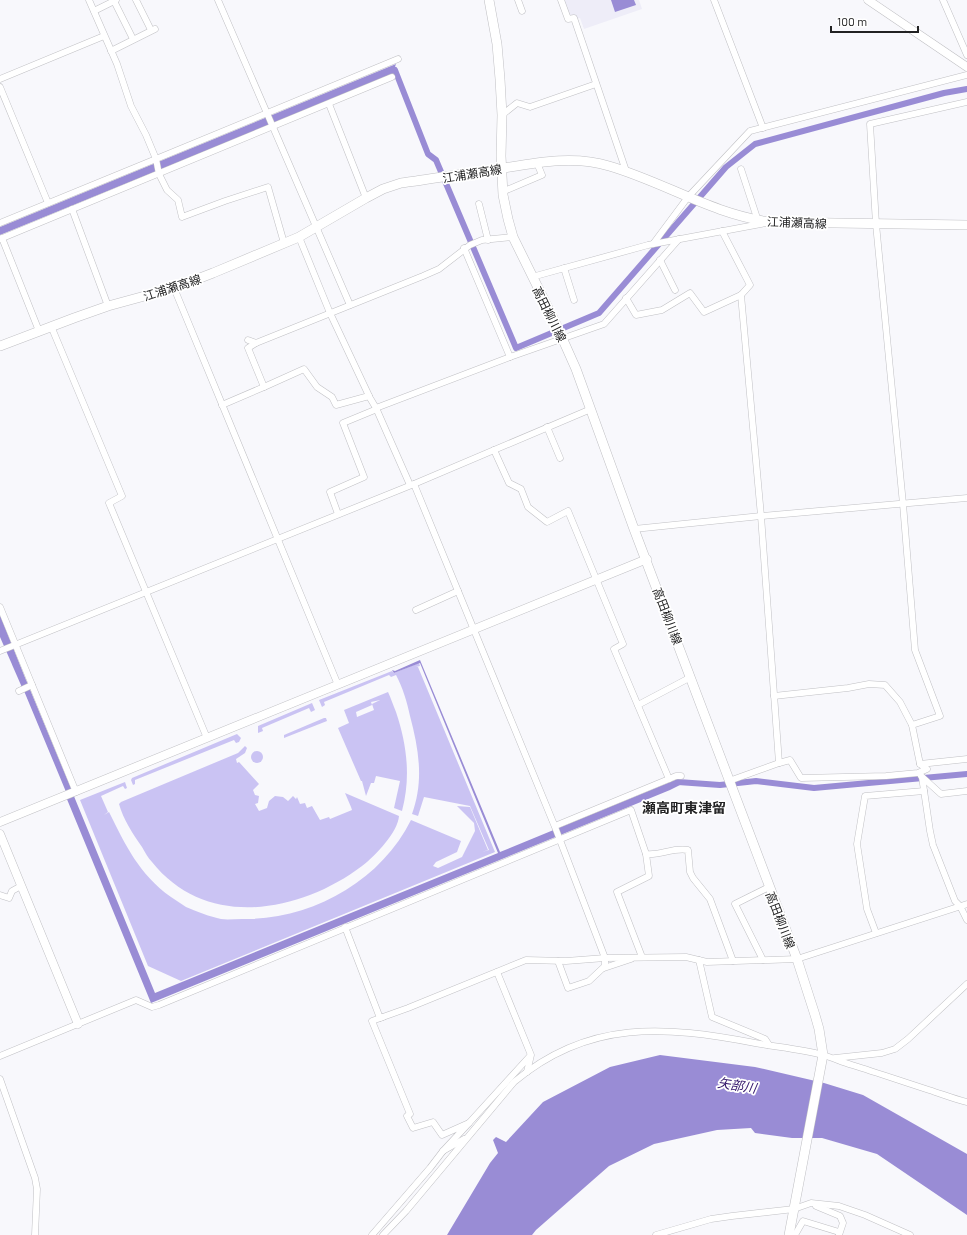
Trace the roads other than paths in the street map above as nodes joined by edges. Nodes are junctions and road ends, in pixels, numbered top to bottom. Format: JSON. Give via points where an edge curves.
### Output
{"nodes":[{"id":1,"x":89,"y":0,"type":"edge"},
{"id":2,"x":115,"y":0,"type":"edge"},
{"id":3,"x":136,"y":0,"type":"edge"},
{"id":4,"x":218,"y":0,"type":"edge"},
{"id":5,"x":489,"y":0,"type":"edge"},
{"id":6,"x":518,"y":0,"type":"edge"},
{"id":7,"x":561,"y":0,"type":"edge"},
{"id":8,"x":714,"y":0,"type":"edge"},
{"id":9,"x":868,"y":0,"type":"edge"},
{"id":10,"x":943,"y":0,"type":"edge"},
{"id":11,"x":94,"y":10,"type":"junction"},
{"id":12,"x":522,"y":11,"type":"dead end"},
{"id":13,"x":104,"y":36,"type":"junction"},
{"id":14,"x":133,"y":40,"type":"junction"},
{"id":15,"x":111,"y":51,"type":"junction"},
{"id":16,"x":967,"y":55,"type":"edge"},
{"id":17,"x":398,"y":60,"type":"dead end"},
{"id":18,"x":967,"y":67,"type":"edge"},
{"id":19,"x":967,"y":74,"type":"edge"},
{"id":20,"x":392,"y":77,"type":"dead end"},
{"id":21,"x":0,"y":79,"type":"edge"},
{"id":22,"x":596,"y":84,"type":"junction"},
{"id":23,"x":0,"y":87,"type":"edge"},
{"id":24,"x":967,"y":102,"type":"edge"},
{"id":25,"x":329,"y":104,"type":"junction"},
{"id":26,"x":267,"y":113,"type":"junction"},
{"id":27,"x":502,"y":115,"type":"junction"},
{"id":28,"x":272,"y":127,"type":"junction"},
{"id":29,"x":764,"y":128,"type":"junction"},
{"id":30,"x":156,"y":159,"type":"junction"},
{"id":31,"x":537,"y":163,"type":"junction"},
{"id":32,"x":501,"y":168,"type":"junction"},
{"id":33,"x":741,"y":169,"type":"dead end"},
{"id":34,"x":626,"y":171,"type":"junction"},
{"id":35,"x":159,"y":174,"type":"junction"},
{"id":36,"x":502,"y":192,"type":"junction"},
{"id":37,"x":366,"y":198,"type":"junction"},
{"id":38,"x":690,"y":198,"type":"junction"},
{"id":39,"x":48,"y":203,"type":"junction"},
{"id":40,"x":479,"y":204,"type":"dead end"},
{"id":41,"x":72,"y":209,"type":"junction"},
{"id":42,"x":758,"y":221,"type":"junction"},
{"id":43,"x":770,"y":222,"type":"junction"},
{"id":44,"x":0,"y":223,"type":"edge"},
{"id":45,"x":876,"y":224,"type":"junction"},
{"id":46,"x":967,"y":225,"type":"edge"},
{"id":47,"x":316,"y":228,"type":"junction"},
{"id":48,"x":722,"y":231,"type":"junction"},
{"id":49,"x":299,"y":236,"type":"junction"},
{"id":50,"x":514,"y":237,"type":"junction"},
{"id":51,"x":1,"y":238,"type":"edge"},
{"id":52,"x":676,"y":239,"type":"junction"},
{"id":53,"x":485,"y":240,"type":"junction"},
{"id":54,"x":284,"y":243,"type":"junction"},
{"id":55,"x":651,"y":244,"type":"junction"},
{"id":56,"x":463,"y":249,"type":"junction"},
{"id":57,"x":660,"y":260,"type":"junction"},
{"id":58,"x":564,"y":268,"type":"junction"},
{"id":59,"x":537,"y":276,"type":"junction"},
{"id":60,"x":174,"y":288,"type":"junction"},
{"id":61,"x":675,"y":290,"type":"dead end"},
{"id":62,"x":741,"y":295,"type":"junction"},
{"id":63,"x":626,"y":298,"type":"junction"},
{"id":64,"x":574,"y":300,"type":"dead end"},
{"id":65,"x":350,"y":305,"type":"junction"},
{"id":66,"x":108,"y":306,"type":"junction"},
{"id":67,"x":330,"y":314,"type":"junction"},
{"id":68,"x":51,"y":326,"type":"junction"},
{"id":69,"x":38,"y":331,"type":"junction"},
{"id":70,"x":562,"y":338,"type":"junction"},
{"id":71,"x":248,"y":340,"type":"dead end"},
{"id":72,"x":256,"y":342,"type":"junction"},
{"id":73,"x":0,"y":346,"type":"edge"},
{"id":74,"x":510,"y":357,"type":"junction"},
{"id":75,"x":264,"y":387,"type":"junction"},
{"id":76,"x":370,"y":397,"type":"junction"},
{"id":77,"x":222,"y":405,"type":"junction"},
{"id":78,"x":377,"y":409,"type":"junction"},
{"id":79,"x":591,"y":409,"type":"junction"},
{"id":80,"x":547,"y":427,"type":"junction"},
{"id":81,"x":494,"y":450,"type":"junction"},
{"id":82,"x":560,"y":458,"type":"dead end"},
{"id":83,"x":412,"y":484,"type":"junction"},
{"id":84,"x":967,"y":498,"type":"edge"},
{"id":85,"x":903,"y":504,"type":"junction"},
{"id":86,"x":338,"y":514,"type":"junction"},
{"id":87,"x":761,"y":516,"type":"junction"},
{"id":88,"x":634,"y":529,"type":"junction"},
{"id":89,"x":277,"y":538,"type":"junction"},
{"id":90,"x":647,"y":559,"type":"junction"},
{"id":91,"x":597,"y":580,"type":"junction"},
{"id":92,"x":458,"y":591,"type":"junction"},
{"id":93,"x":146,"y":592,"type":"junction"},
{"id":94,"x":0,"y":607,"type":"edge"},
{"id":95,"x":416,"y":610,"type":"dead end"},
{"id":96,"x":474,"y":630,"type":"junction"},
{"id":97,"x":14,"y":645,"type":"junction"},
{"id":98,"x":2,"y":650,"type":"edge"},
{"id":99,"x":691,"y":676,"type":"junction"},
{"id":100,"x":338,"y":685,"type":"junction"},
{"id":101,"x":774,"y":696,"type":"junction"},
{"id":102,"x":638,"y":705,"type":"junction"},
{"id":103,"x":912,"y":725,"type":"junction"},
{"id":104,"x":207,"y":738,"type":"junction"},
{"id":105,"x":967,"y":759,"type":"edge"},
{"id":106,"x":779,"y":763,"type":"junction"},
{"id":107,"x":920,"y":764,"type":"junction"},
{"id":108,"x":920,"y":775,"type":"junction"},
{"id":109,"x":681,"y":776,"type":"dead end"},
{"id":110,"x":669,"y":779,"type":"junction"},
{"id":111,"x":729,"y":781,"type":"junction"},
{"id":112,"x":924,"y":791,"type":"junction"},
{"id":113,"x":967,"y":791,"type":"edge"},
{"id":114,"x":75,"y":792,"type":"junction"},
{"id":115,"x":0,"y":822,"type":"edge"},
{"id":116,"x":555,"y":826,"type":"junction"},
{"id":117,"x":0,"y":834,"type":"edge"},
{"id":118,"x":560,"y":840,"type":"junction"},
{"id":119,"x":3,"y":848,"type":"edge"},
{"id":120,"x":646,"y":854,"type":"junction"},
{"id":121,"x":21,"y":886,"type":"junction"},
{"id":122,"x":769,"y":886,"type":"junction"},
{"id":123,"x":0,"y":895,"type":"edge"},
{"id":124,"x":964,"y":905,"type":"edge"},
{"id":125,"x":967,"y":920,"type":"edge"},
{"id":126,"x":345,"y":928,"type":"junction"},
{"id":127,"x":876,"y":933,"type":"junction"},
{"id":128,"x":639,"y":957,"type":"junction"},
{"id":129,"x":605,"y":958,"type":"junction"},
{"id":130,"x":699,"y":960,"type":"junction"},
{"id":131,"x":763,"y":960,"type":"junction"},
{"id":132,"x":796,"y":960,"type":"junction"},
{"id":133,"x":558,"y":961,"type":"junction"},
{"id":134,"x":733,"y":961,"type":"junction"},
{"id":135,"x":604,"y":968,"type":"junction"},
{"id":136,"x":497,"y":972,"type":"junction"},
{"id":137,"x":967,"y":984,"type":"edge"},
{"id":138,"x":383,"y":1017,"type":"junction"},
{"id":139,"x":78,"y":1024,"type":"junction"},
{"id":140,"x":769,"y":1045,"type":"junction"},
{"id":141,"x":531,"y":1055,"type":"junction"},
{"id":142,"x":0,"y":1056,"type":"edge"},
{"id":143,"x":823,"y":1057,"type":"junction"},
{"id":144,"x":833,"y":1059,"type":"junction"},
{"id":145,"x":526,"y":1072,"type":"junction"},
{"id":146,"x":0,"y":1078,"type":"edge"},
{"id":147,"x":8,"y":1101,"type":"junction"},
{"id":148,"x":967,"y":1102,"type":"edge"},
{"id":149,"x":0,"y":1103,"type":"edge"},
{"id":150,"x":469,"y":1122,"type":"junction"},
{"id":151,"x":468,"y":1137,"type":"junction"},
{"id":152,"x":443,"y":1151,"type":"junction"},
{"id":153,"x":811,"y":1203,"type":"junction"},
{"id":154,"x":795,"y":1205,"type":"junction"},
{"id":155,"x":839,"y":1234,"type":"edge"},
{"id":156,"x":35,"y":1235,"type":"edge"},
{"id":157,"x":372,"y":1235,"type":"edge"},
{"id":158,"x":383,"y":1235,"type":"edge"},
{"id":159,"x":656,"y":1235,"type":"edge"},
{"id":160,"x":789,"y":1235,"type":"edge"},
{"id":161,"x":795,"y":1235,"type":"edge"},
{"id":162,"x":910,"y":1235,"type":"edge"}],
"edges":[{"from":1,"to":11,"type":"street"},
{"from":2,"to":11,"type":"street"},
{"from":2,"to":14,"type":"street"},
{"from":3,"to":14,"type":"street","via":[[153,30]]},
{"from":4,"to":26,"type":"street"},
{"from":5,"to":27,"type":"main road","name":"高田柳川線","via":[[496,44]]},
{"from":6,"to":12,"type":"street"},
{"from":7,"to":22,"type":"street","via":[[568,20],[574,18]]},
{"from":8,"to":29,"type":"street"},
{"from":9,"to":18,"type":"street"},
{"from":10,"to":16,"type":"street"},
{"from":11,"to":13,"type":"street"},
{"from":13,"to":15,"type":"street"},
{"from":13,"to":21,"type":"street"},
{"from":14,"to":15,"type":"street"},
{"from":15,"to":30,"type":"street","via":[[131,106]]},
{"from":17,"to":26,"type":"street"},
{"from":19,"to":29,"type":"street"},
{"from":20,"to":25,"type":"street"},
{"from":22,"to":27,"type":"street","via":[[530,107],[517,103]]},
{"from":22,"to":34,"type":"street"},
{"from":23,"to":39,"type":"street"},
{"from":24,"to":45,"type":"street","via":[[870,124]]},
{"from":25,"to":28,"type":"street"},
{"from":25,"to":37,"type":"street"},
{"from":26,"to":28,"type":"street"},
{"from":26,"to":30,"type":"street"},
{"from":27,"to":32,"type":"main road","name":"高田柳川線"},
{"from":28,"to":35,"type":"street"},
{"from":28,"to":47,"type":"street"},
{"from":29,"to":38,"type":"street","via":[[750,131]]},
{"from":30,"to":35,"type":"street"},
{"from":30,"to":39,"type":"street"},
{"from":31,"to":32,"type":"main road","name":"江浦瀬高線"},
{"from":31,"to":34,"type":"main road","name":"江浦瀬高線","via":[[587,162]]},
{"from":31,"to":36,"type":"street","via":[[542,175]]},
{"from":32,"to":36,"type":"main road","name":"高田柳川線"},
{"from":32,"to":37,"type":"main road","name":"江浦瀬高線","via":[[401,184],[383,189]]},
{"from":33,"to":42,"type":"street"},
{"from":34,"to":38,"type":"main road","name":"江浦瀬高線"},
{"from":35,"to":41,"type":"street"},
{"from":35,"to":54,"type":"street","via":[[167,190],[178,200],[182,217],[268,187]]},
{"from":36,"to":50,"type":"main road","name":"高田柳川線"},
{"from":37,"to":47,"type":"main road","name":"江浦瀬高線"},
{"from":38,"to":42,"type":"main road","name":"江浦瀬高線"},
{"from":38,"to":55,"type":"street"},
{"from":39,"to":44,"type":"street"},
{"from":40,"to":53,"type":"street"},
{"from":41,"to":51,"type":"street"},
{"from":41,"to":66,"type":"street"},
{"from":42,"to":43,"type":"main road","name":"江浦瀬高線"},
{"from":43,"to":45,"type":"main road","name":"江浦瀬高線"},
{"from":43,"to":48,"type":"street"},
{"from":45,"to":46,"type":"main road","name":"江浦瀬高線"},
{"from":45,"to":85,"type":"street"},
{"from":47,"to":49,"type":"main road","name":"江浦瀬高線"},
{"from":47,"to":65,"type":"street"},
{"from":48,"to":52,"type":"street"},
{"from":48,"to":62,"type":"street","via":[[750,285]]},
{"from":49,"to":54,"type":"main road","name":"江浦瀬高線"},
{"from":49,"to":67,"type":"street"},
{"from":50,"to":53,"type":"street"},
{"from":50,"to":59,"type":"main road","name":"高田柳川線"},
{"from":51,"to":69,"type":"street"},
{"from":52,"to":55,"type":"street"},
{"from":52,"to":57,"type":"street"},
{"from":53,"to":56,"type":"street"},
{"from":54,"to":60,"type":"main road","name":"江浦瀬高線"},
{"from":55,"to":58,"type":"street"},
{"from":56,"to":65,"type":"street","via":[[438,269]]},
{"from":56,"to":74,"type":"street"},
{"from":57,"to":61,"type":"street"},
{"from":57,"to":63,"type":"street"},
{"from":58,"to":59,"type":"street"},
{"from":58,"to":64,"type":"street"},
{"from":59,"to":70,"type":"main road","name":"高田柳川線"},
{"from":60,"to":66,"type":"main road","name":"江浦瀬高線"},
{"from":60,"to":77,"type":"street"},
{"from":62,"to":63,"type":"street","via":[[704,312],[690,293],[662,310],[636,315]]},
{"from":62,"to":87,"type":"street"},
{"from":63,"to":70,"type":"street","via":[[604,324]]},
{"from":65,"to":67,"type":"street"},
{"from":66,"to":68,"type":"main road","name":"江浦瀬高線"},
{"from":67,"to":72,"type":"street"},
{"from":67,"to":76,"type":"street"},
{"from":68,"to":69,"type":"main road","name":"江浦瀬高線"},
{"from":68,"to":93,"type":"street","via":[[122,496],[110,503]]},
{"from":69,"to":73,"type":"main road","name":"江浦瀬高線"},
{"from":70,"to":74,"type":"street"},
{"from":70,"to":79,"type":"main road","name":"高田柳川線"},
{"from":71,"to":72,"type":"street"},
{"from":72,"to":75,"type":"street","via":[[248,348]]},
{"from":74,"to":78,"type":"street"},
{"from":75,"to":76,"type":"street","via":[[304,369],[317,387],[332,397],[336,405]]},
{"from":75,"to":77,"type":"street"},
{"from":76,"to":78,"type":"street"},
{"from":77,"to":89,"type":"street"},
{"from":78,"to":83,"type":"street"},
{"from":78,"to":86,"type":"street","via":[[343,423],[364,477],[330,492]]},
{"from":79,"to":80,"type":"street"},
{"from":79,"to":88,"type":"main road","name":"高田柳川線"},
{"from":80,"to":81,"type":"street"},
{"from":80,"to":82,"type":"street"},
{"from":81,"to":83,"type":"street"},
{"from":81,"to":91,"type":"street","via":[[509,483],[521,489],[528,507],[547,522],[568,511]]},
{"from":83,"to":86,"type":"street"},
{"from":83,"to":92,"type":"street"},
{"from":84,"to":85,"type":"street"},
{"from":85,"to":87,"type":"street"},
{"from":85,"to":103,"type":"street","via":[[915,650],[940,716]]},
{"from":86,"to":89,"type":"street"},
{"from":87,"to":88,"type":"street"},
{"from":87,"to":101,"type":"street"},
{"from":88,"to":90,"type":"main road","name":"高田柳川線"},
{"from":89,"to":93,"type":"street"},
{"from":89,"to":100,"type":"street"},
{"from":90,"to":91,"type":"street"},
{"from":90,"to":99,"type":"main road","name":"高田柳川線"},
{"from":91,"to":96,"type":"street"},
{"from":91,"to":102,"type":"street","via":[[623,644],[614,649]]},
{"from":92,"to":95,"type":"street"},
{"from":92,"to":96,"type":"street"},
{"from":93,"to":97,"type":"street"},
{"from":93,"to":104,"type":"street"},
{"from":94,"to":97,"type":"street"},
{"from":96,"to":100,"type":"street"},
{"from":96,"to":116,"type":"street"},
{"from":97,"to":98,"type":"street"},
{"from":97,"to":114,"type":"street","via":[[26,688]]},
{"from":99,"to":102,"type":"street"},
{"from":99,"to":111,"type":"main road","name":"高田柳川線"},
{"from":100,"to":104,"type":"street"},
{"from":101,"to":103,"type":"street","via":[[869,684],[884,685],[900,702]]},
{"from":101,"to":106,"type":"street"},
{"from":102,"to":110,"type":"street"},
{"from":103,"to":107,"type":"street"},
{"from":104,"to":114,"type":"street"},
{"from":105,"to":107,"type":"street"},
{"from":106,"to":108,"type":"street","via":[[790,760],[801,778]]},
{"from":106,"to":111,"type":"street"},
{"from":107,"to":108,"type":"street","via":[[927,769]]},
{"from":108,"to":112,"type":"street"},
{"from":108,"to":113,"type":"street","via":[[941,794]]},
{"from":109,"to":110,"type":"street"},
{"from":110,"to":116,"type":"street"},
{"from":111,"to":122,"type":"main road","name":"高田柳川線"},
{"from":112,"to":124,"type":"street","via":[[933,844],[955,901]]},
{"from":112,"to":127,"type":"street","via":[[864,796],[857,844],[867,909]]},
{"from":114,"to":115,"type":"street"},
{"from":116,"to":118,"type":"street"},
{"from":117,"to":119,"type":"street"},
{"from":118,"to":120,"type":"street","via":[[631,810]]},
{"from":118,"to":126,"type":"street"},
{"from":118,"to":129,"type":"street"},
{"from":119,"to":121,"type":"street"},
{"from":120,"to":128,"type":"street","via":[[649,876],[617,892]]},
{"from":120,"to":134,"type":"street","via":[[678,848],[688,850],[690,872],[710,899]]},
{"from":121,"to":123,"type":"street","via":[[12,890],[9,898]]},
{"from":121,"to":139,"type":"street"},
{"from":122,"to":131,"type":"street","via":[[735,904]]},
{"from":122,"to":132,"type":"main road","name":"高田柳川線"},
{"from":124,"to":125,"type":"street"},
{"from":124,"to":127,"type":"street"},
{"from":126,"to":138,"type":"street","via":[[380,1018]]},
{"from":126,"to":139,"type":"street","via":[[159,1005],[152,1007],[136,1000]]},
{"from":127,"to":132,"type":"street"},
{"from":128,"to":129,"type":"street"},
{"from":128,"to":130,"type":"street","via":[[689,957]]},
{"from":128,"to":135,"type":"street"},
{"from":129,"to":133,"type":"street"},
{"from":129,"to":135,"type":"street"},
{"from":130,"to":134,"type":"street"},
{"from":130,"to":140,"type":"street","via":[[712,1017],[765,1039]]},
{"from":131,"to":132,"type":"street"},
{"from":131,"to":134,"type":"street"},
{"from":132,"to":143,"type":"main road","name":"高田柳川線","via":[[815,1015]]},
{"from":133,"to":135,"type":"street","via":[[568,988],[589,981]]},
{"from":133,"to":136,"type":"street","via":[[526,960]]},
{"from":136,"to":138,"type":"street"},
{"from":136,"to":141,"type":"street"},
{"from":137,"to":144,"type":"street","via":[[895,1049]]},
{"from":138,"to":150,"type":"street","via":[[372,1021],[410,1114],[407,1116],[413,1128],[433,1122],[442,1135]]},
{"from":139,"to":142,"type":"street"},
{"from":140,"to":143,"type":"street"},
{"from":140,"to":145,"type":"street","via":[[691,1033],[614,1034],[568,1047]]},
{"from":141,"to":145,"type":"street"},
{"from":141,"to":150,"type":"street"},
{"from":143,"to":144,"type":"street"},
{"from":143,"to":154,"type":"main road","name":"高田柳川線"},
{"from":144,"to":148,"type":"street"},
{"from":145,"to":151,"type":"street","via":[[514,1082]]},
{"from":146,"to":147,"type":"street"},
{"from":147,"to":149,"type":"street"},
{"from":147,"to":156,"type":"street","via":[[35,1178]]},
{"from":150,"to":152,"type":"street"},
{"from":151,"to":152,"type":"street"},
{"from":151,"to":158,"type":"street"},
{"from":152,"to":157,"type":"street"},
{"from":153,"to":154,"type":"street"},
{"from":153,"to":155,"type":"street","via":[[840,1216],[843,1223]]},
{"from":153,"to":162,"type":"street","via":[[839,1206]]},
{"from":154,"to":159,"type":"street","via":[[711,1219]]},
{"from":154,"to":160,"type":"main road","name":"高田柳川線"},
{"from":155,"to":161,"type":"street","via":[[803,1221]]}]}
